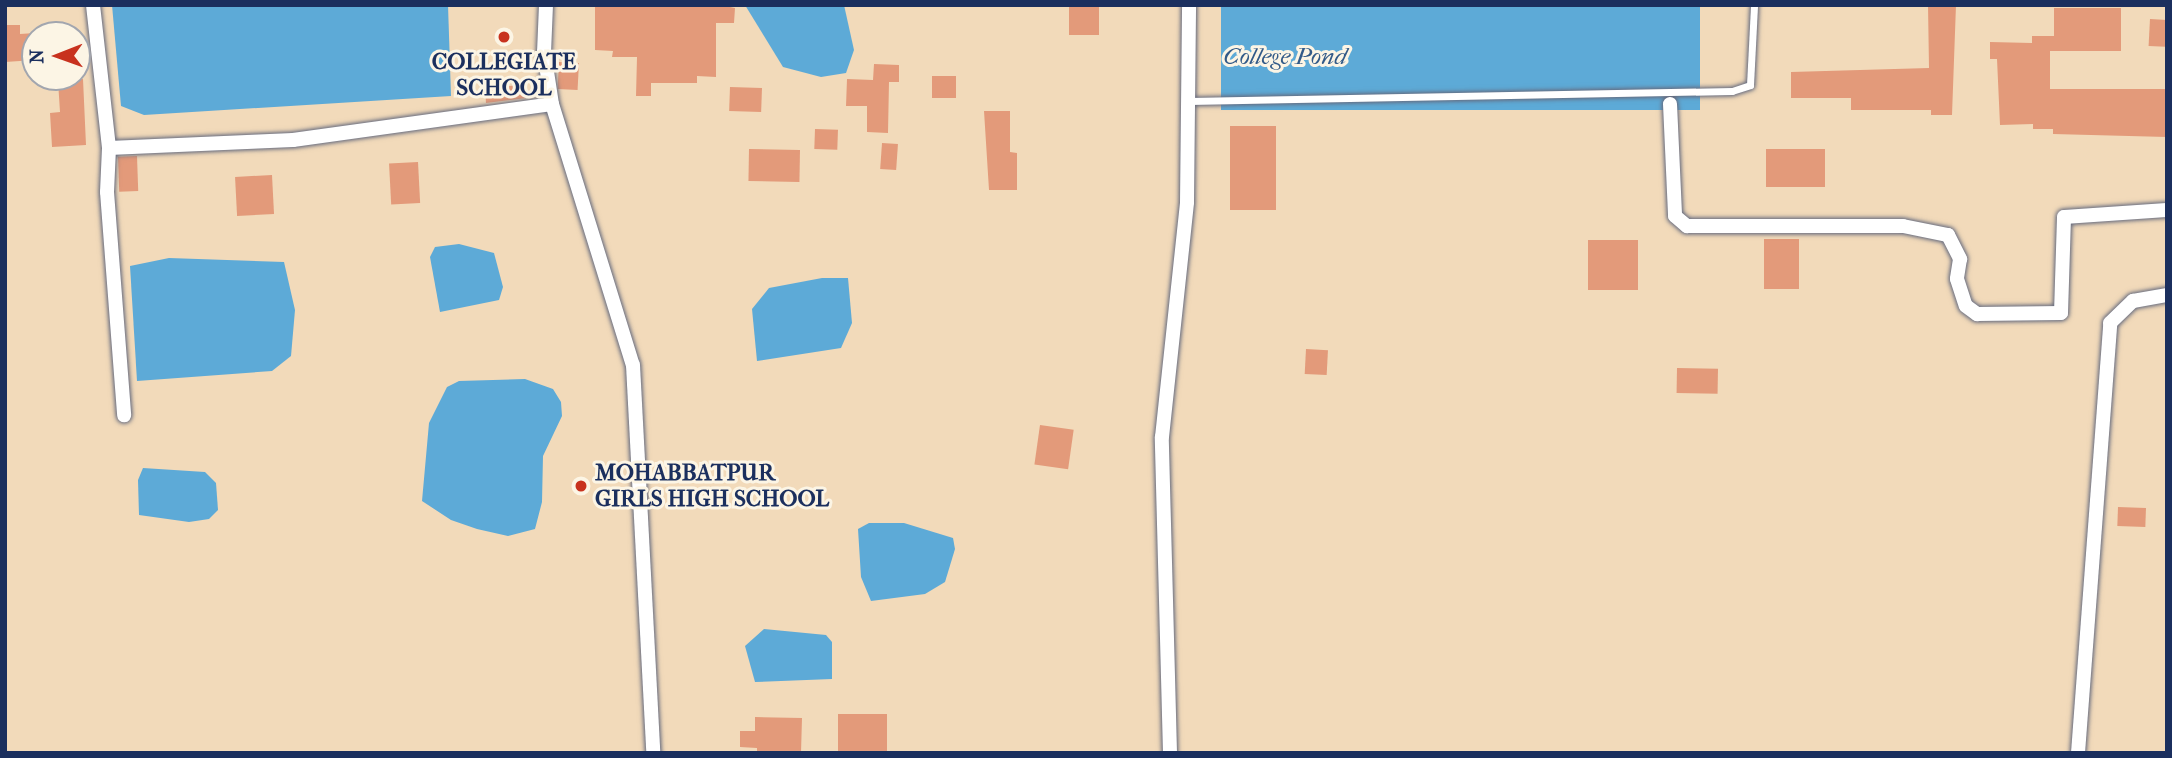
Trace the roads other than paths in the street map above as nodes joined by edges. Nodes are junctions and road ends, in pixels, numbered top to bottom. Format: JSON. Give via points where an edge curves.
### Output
{"nodes":[{"id":1,"x":93,"y":5,"type":"edge"},
{"id":2,"x":546,"y":5,"type":"edge"},
{"id":3,"x":1189,"y":5,"type":"edge"},
{"id":4,"x":1754,"y":5,"type":"edge"},
{"id":5,"x":1188,"y":101,"type":"junction"},
{"id":6,"x":552,"y":104,"type":"junction"},
{"id":7,"x":1670,"y":104,"type":"dead end"},
{"id":8,"x":109,"y":148,"type":"junction"},
{"id":9,"x":2167,"y":210,"type":"edge"},
{"id":10,"x":2167,"y":295,"type":"edge"},
{"id":11,"x":124,"y":415,"type":"dead end"},
{"id":12,"x":653,"y":753,"type":"edge"},
{"id":13,"x":1170,"y":753,"type":"edge"},
{"id":14,"x":2078,"y":753,"type":"edge"}],
"edges":[{"from":1,"to":8,"type":"street"},
{"from":2,"to":6,"type":"street","via":[[544,52]]},
{"from":3,"to":5,"type":"street"},
{"from":4,"to":5,"type":"lane","via":[[1750,85],[1732,92]]},
{"from":5,"to":13,"type":"street","via":[[1187,202],[1162,437]]},
{"from":6,"to":8,"type":"street","via":[[293,140]]},
{"from":6,"to":12,"type":"street","via":[[633,365]]},
{"from":7,"to":9,"type":"street","via":[[1675,216],[1687,226],[1903,226],[1948,235],[1960,259],[1957,279],[1966,306],[1977,314],[2062,313],[2064,217]]},
{"from":8,"to":11,"type":"street","via":[[107,192]]},
{"from":10,"to":14,"type":"street","via":[[2133,301],[2110,323]]}]}
